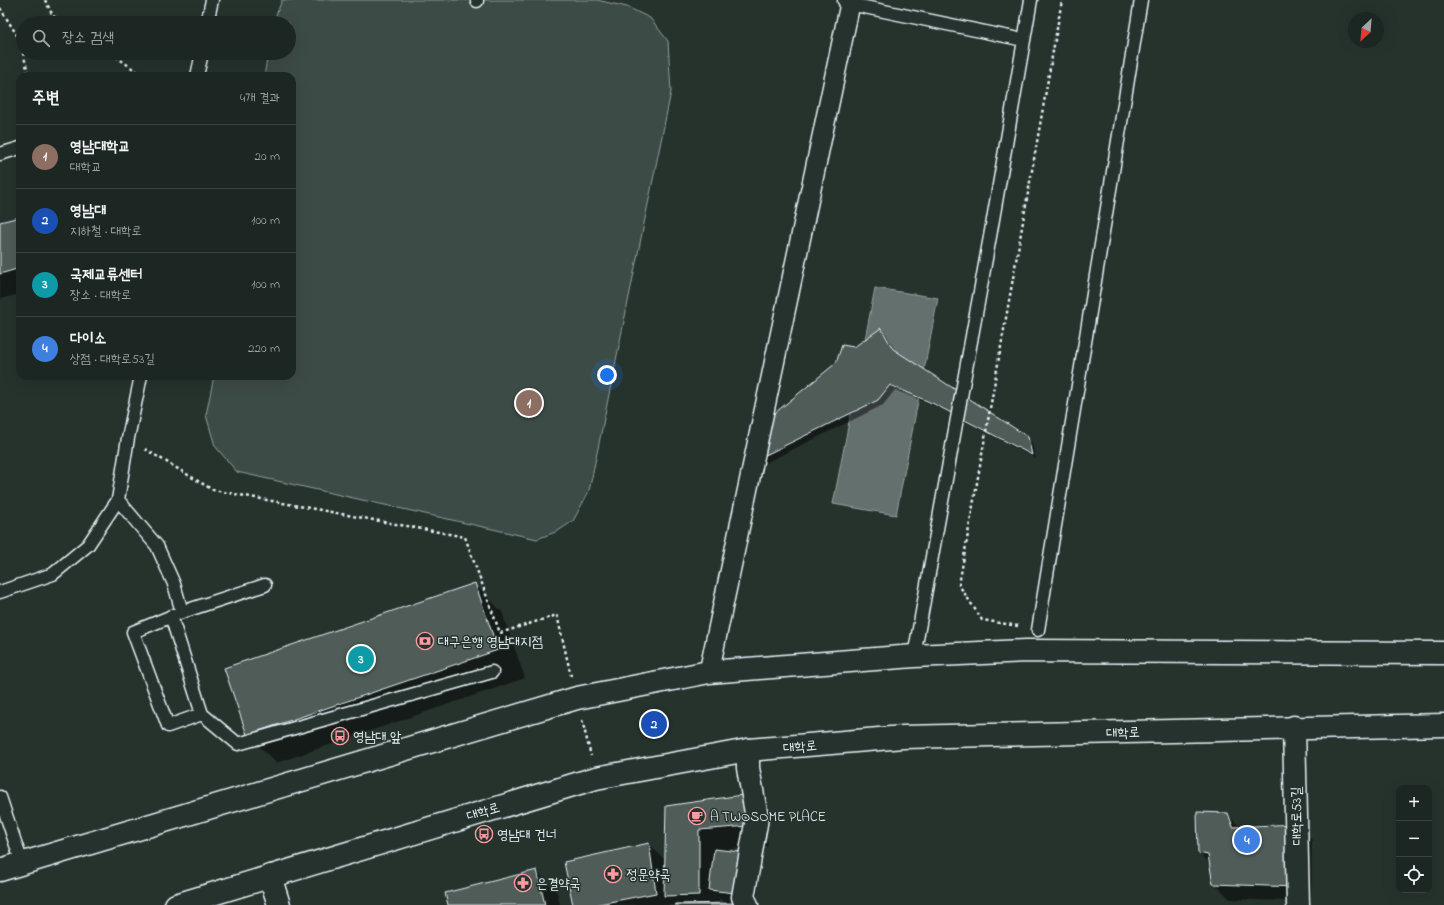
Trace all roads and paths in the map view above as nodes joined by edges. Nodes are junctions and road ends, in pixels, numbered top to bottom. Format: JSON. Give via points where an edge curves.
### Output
{"nodes":[{"id":1,"x":45,"y":0,"type":"edge"},
{"id":2,"x":212,"y":0,"type":"edge"},
{"id":3,"x":1030,"y":0,"type":"edge"},
{"id":4,"x":1062,"y":0,"type":"edge"},
{"id":5,"x":1141,"y":0,"type":"edge"},
{"id":6,"x":848,"y":1,"type":"edge"},
{"id":7,"x":0,"y":8,"type":"edge"},
{"id":8,"x":53,"y":16,"type":"edge"},
{"id":9,"x":209,"y":16,"type":"edge"},
{"id":10,"x":16,"y":34,"type":"edge"},
{"id":11,"x":1024,"y":40,"type":"junction"},
{"id":12,"x":25,"y":60,"type":"edge"},
{"id":13,"x":121,"y":60,"type":"edge"},
{"id":14,"x":200,"y":60,"type":"edge"},
{"id":15,"x":28,"y":72,"type":"edge"},
{"id":16,"x":137,"y":72,"type":"edge"},
{"id":17,"x":198,"y":72,"type":"edge"},
{"id":18,"x":16,"y":149,"type":"edge"},
{"id":19,"x":0,"y":154,"type":"edge"},
{"id":20,"x":139,"y":380,"type":"edge"},
{"id":21,"x":128,"y":438,"type":"junction"},
{"id":22,"x":118,"y":500,"type":"junction"},
{"id":23,"x":265,"y":585,"type":"dead end"},
{"id":24,"x":0,"y":592,"type":"edge"},
{"id":25,"x":182,"y":612,"type":"junction"},
{"id":26,"x":171,"y":616,"type":"junction"},
{"id":27,"x":1038,"y":630,"type":"joint"},
{"id":28,"x":1444,"y":653,"type":"edge"},
{"id":29,"x":914,"y":656,"type":"junction"},
{"id":30,"x":492,"y":672,"type":"dead end"},
{"id":31,"x":709,"y":672,"type":"junction"},
{"id":32,"x":576,"y":698,"type":"junction"},
{"id":33,"x":202,"y":714,"type":"junction"},
{"id":34,"x":1444,"y":725,"type":"edge"},
{"id":35,"x":1294,"y":727,"type":"junction"},
{"id":36,"x":748,"y":750,"type":"junction"},
{"id":37,"x":596,"y":778,"type":"junction"},
{"id":38,"x":0,"y":798,"type":"edge"},
{"id":39,"x":22,"y":863,"type":"junction"},
{"id":40,"x":0,"y":870,"type":"edge"},
{"id":41,"x":270,"y":876,"type":"junction"},
{"id":42,"x":176,"y":905,"type":"edge"},
{"id":43,"x":279,"y":905,"type":"edge"},
{"id":44,"x":747,"y":905,"type":"edge"},
{"id":45,"x":1298,"y":905,"type":"edge"}],
"edges":[{"from":1,"to":8,"type":"path"},
{"from":2,"to":9,"type":"lane"},
{"from":3,"to":11,"type":"lane"},
{"from":4,"to":27,"type":"path","via":[[959,585],[982,620]]},
{"from":5,"to":27,"type":"lane"},
{"from":6,"to":11,"type":"lane"},
{"from":6,"to":31,"type":"street"},
{"from":7,"to":10,"type":"path"},
{"from":11,"to":29,"type":"lane"},
{"from":12,"to":15,"type":"path"},
{"from":13,"to":16,"type":"path"},
{"from":14,"to":17,"type":"lane"},
{"from":18,"to":19,"type":"lane"},
{"from":20,"to":21,"type":"lane"},
{"from":21,"to":22,"type":"lane"},
{"from":21,"to":32,"type":"path","via":[[213,490],[465,537],[500,633],[557,615]]},
{"from":22,"to":24,"type":"lane","via":[[88,545],[52,574]]},
{"from":22,"to":25,"type":"lane","via":[[157,546],[174,584]]},
{"from":23,"to":25,"type":"lane"},
{"from":25,"to":26,"type":"lane"},
{"from":26,"to":33,"type":"lane"},
{"from":26,"to":33,"type":"lane","via":[[133,632],[168,726]]},
{"from":28,"to":29,"type":"main road","via":[[1026,651]]},
{"from":29,"to":31,"type":"main road"},
{"from":30,"to":33,"type":"lane","via":[[238,744]]},
{"from":31,"to":32,"type":"main road"},
{"from":32,"to":37,"type":"path"},
{"from":32,"to":39,"type":"main road"},
{"from":34,"to":35,"type":"main road","name":"대학로"},
{"from":35,"to":36,"type":"main road","name":"대학로","via":[[903,737]]},
{"from":35,"to":45,"type":"main road","name":"대학로53길"},
{"from":36,"to":37,"type":"main road","name":"대학로"},
{"from":36,"to":44,"type":"main road","via":[[748,768],[757,818],[743,897]]},
{"from":37,"to":41,"type":"main road","name":"대학로"},
{"from":38,"to":39,"type":"lane"},
{"from":39,"to":40,"type":"main road"},
{"from":41,"to":42,"type":"main road","name":"대학로"},
{"from":41,"to":43,"type":"main road"}]}
